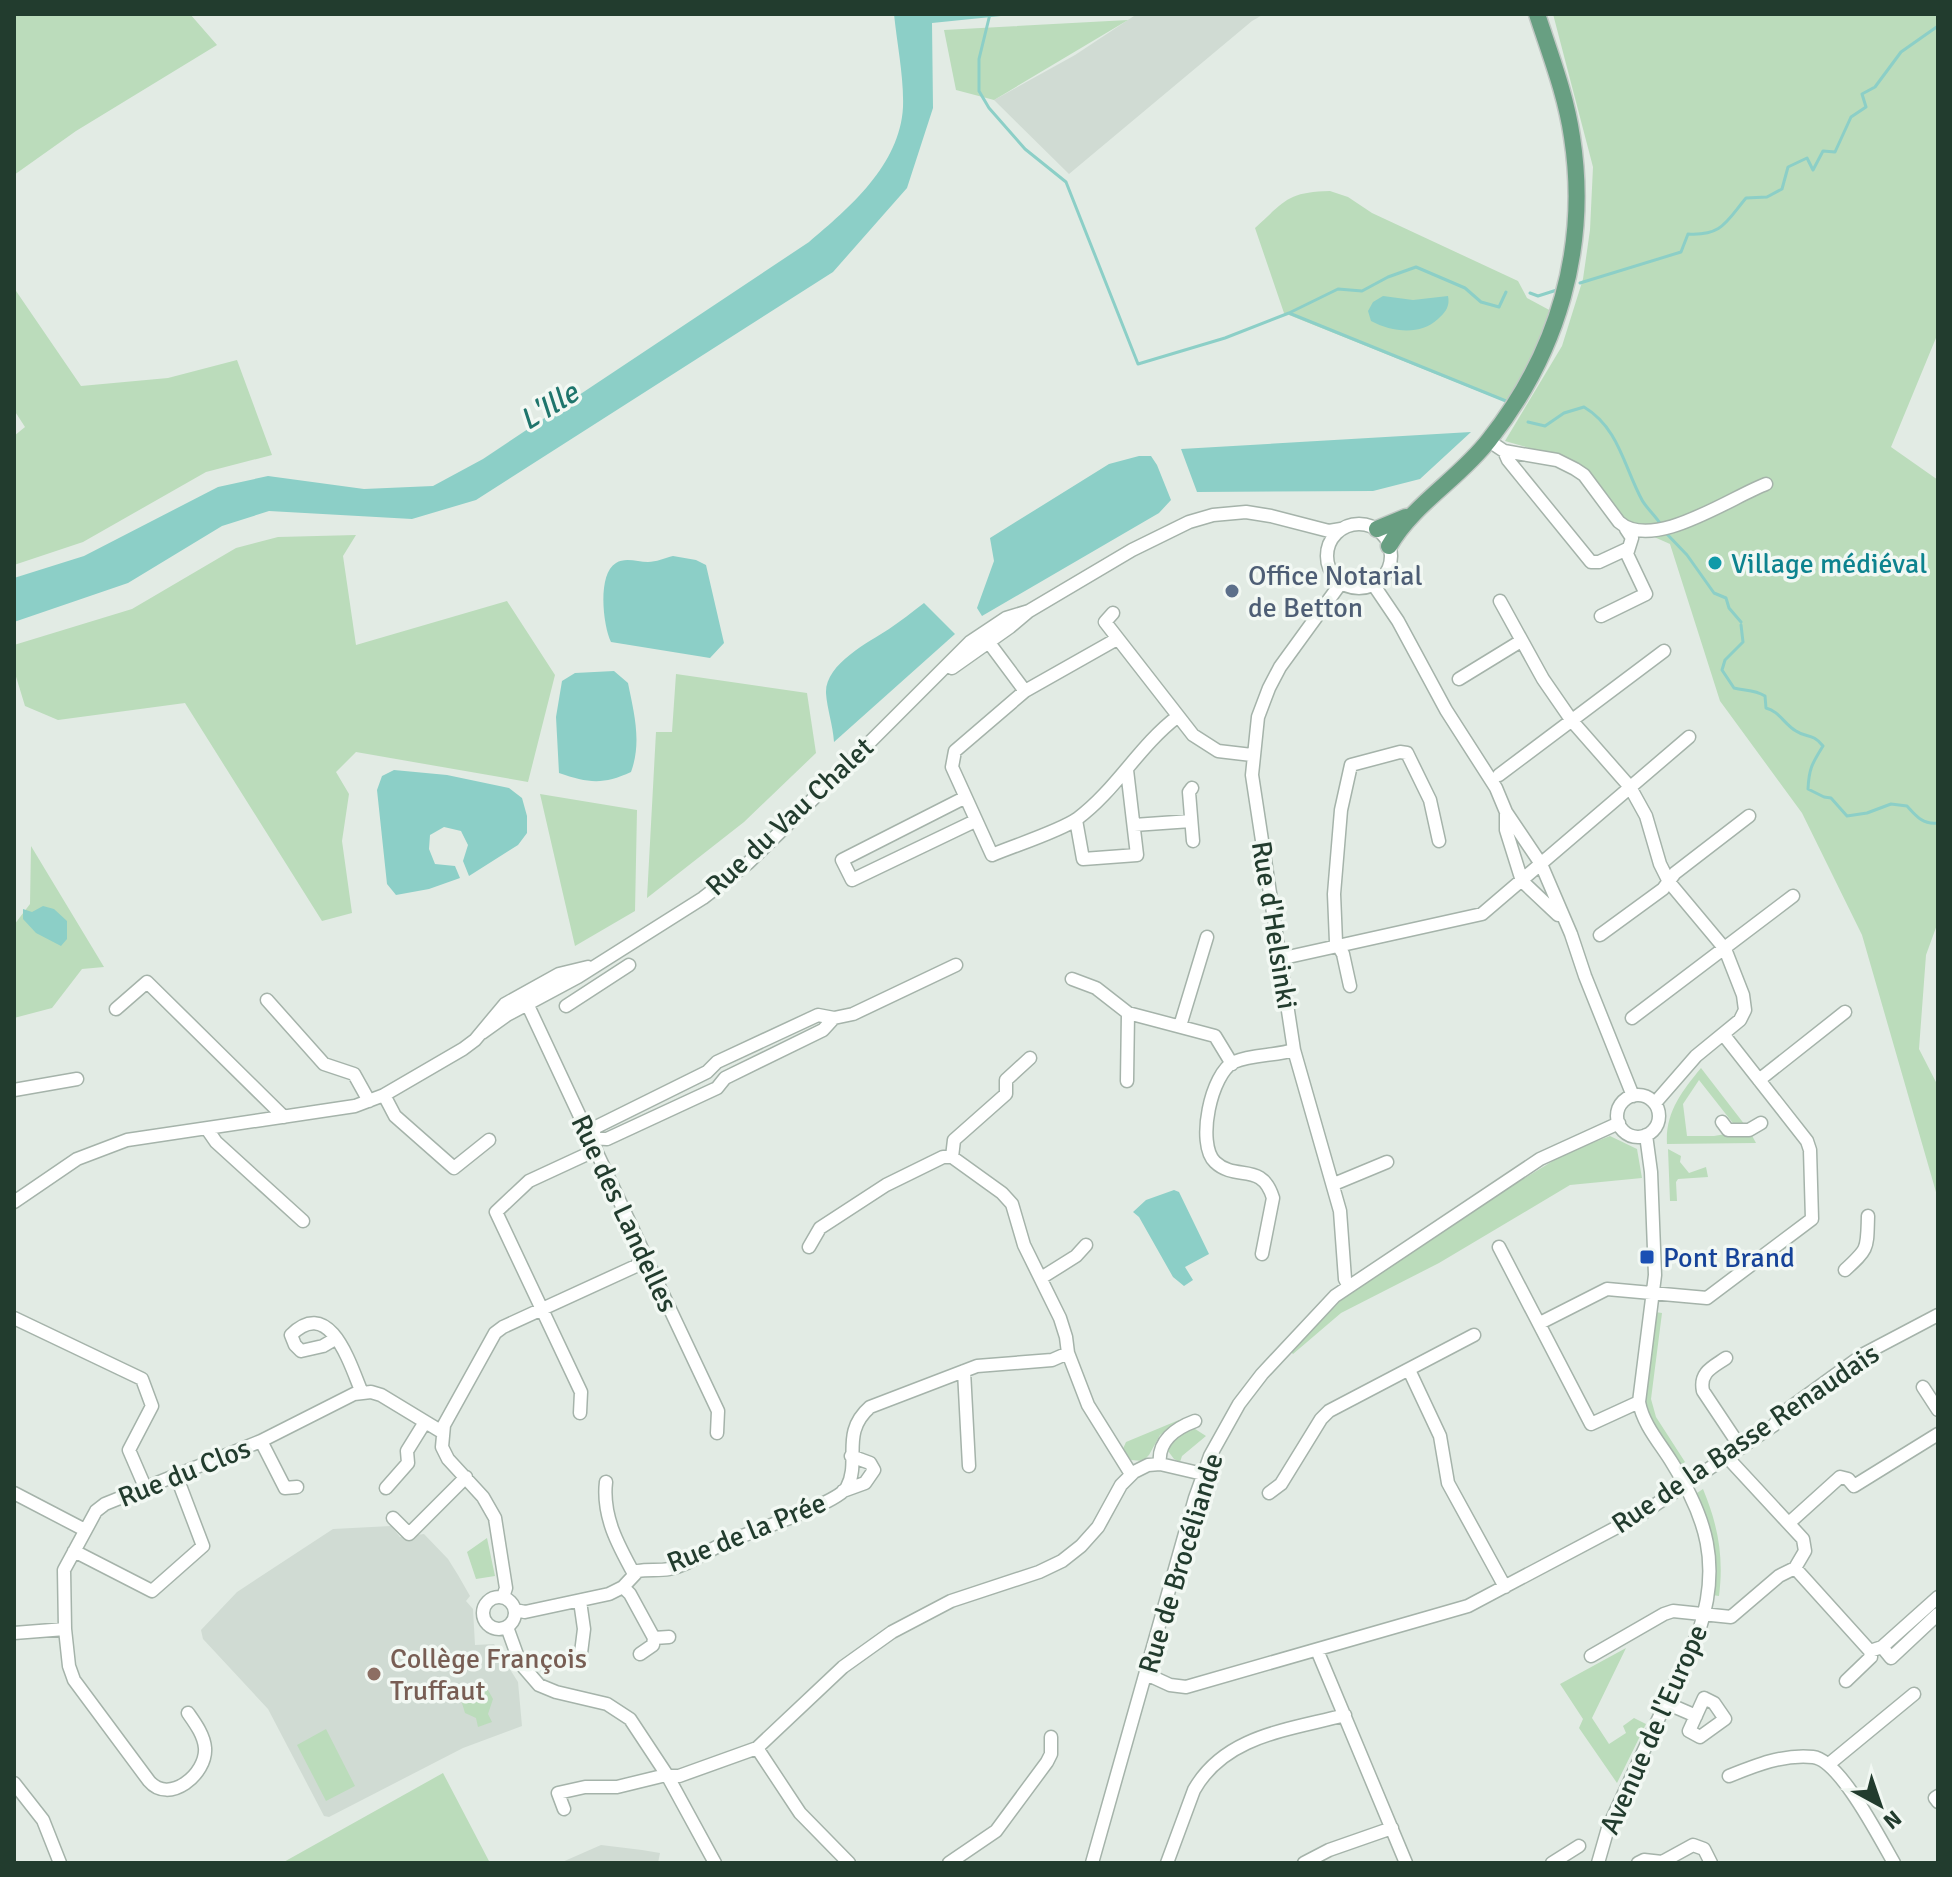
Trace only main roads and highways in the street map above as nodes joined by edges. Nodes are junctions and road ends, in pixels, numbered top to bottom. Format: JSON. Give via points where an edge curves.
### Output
{"nodes":[{"id":1,"x":1537,"y":14,"type":"edge"},
{"id":2,"x":1411,"y":514,"type":"junction"},
{"id":3,"x":1377,"y":529,"type":"road end"},
{"id":4,"x":1389,"y":546,"type":"road end"}],
"edges":[{"from":1,"to":2,"type":"main road","via":[[1572,134],[1577,188],[1577,230],[1560,312],[1520,398],[1489,441]]},
{"from":2,"to":3,"type":"main road"},
{"from":2,"to":4,"type":"main road"}]}
